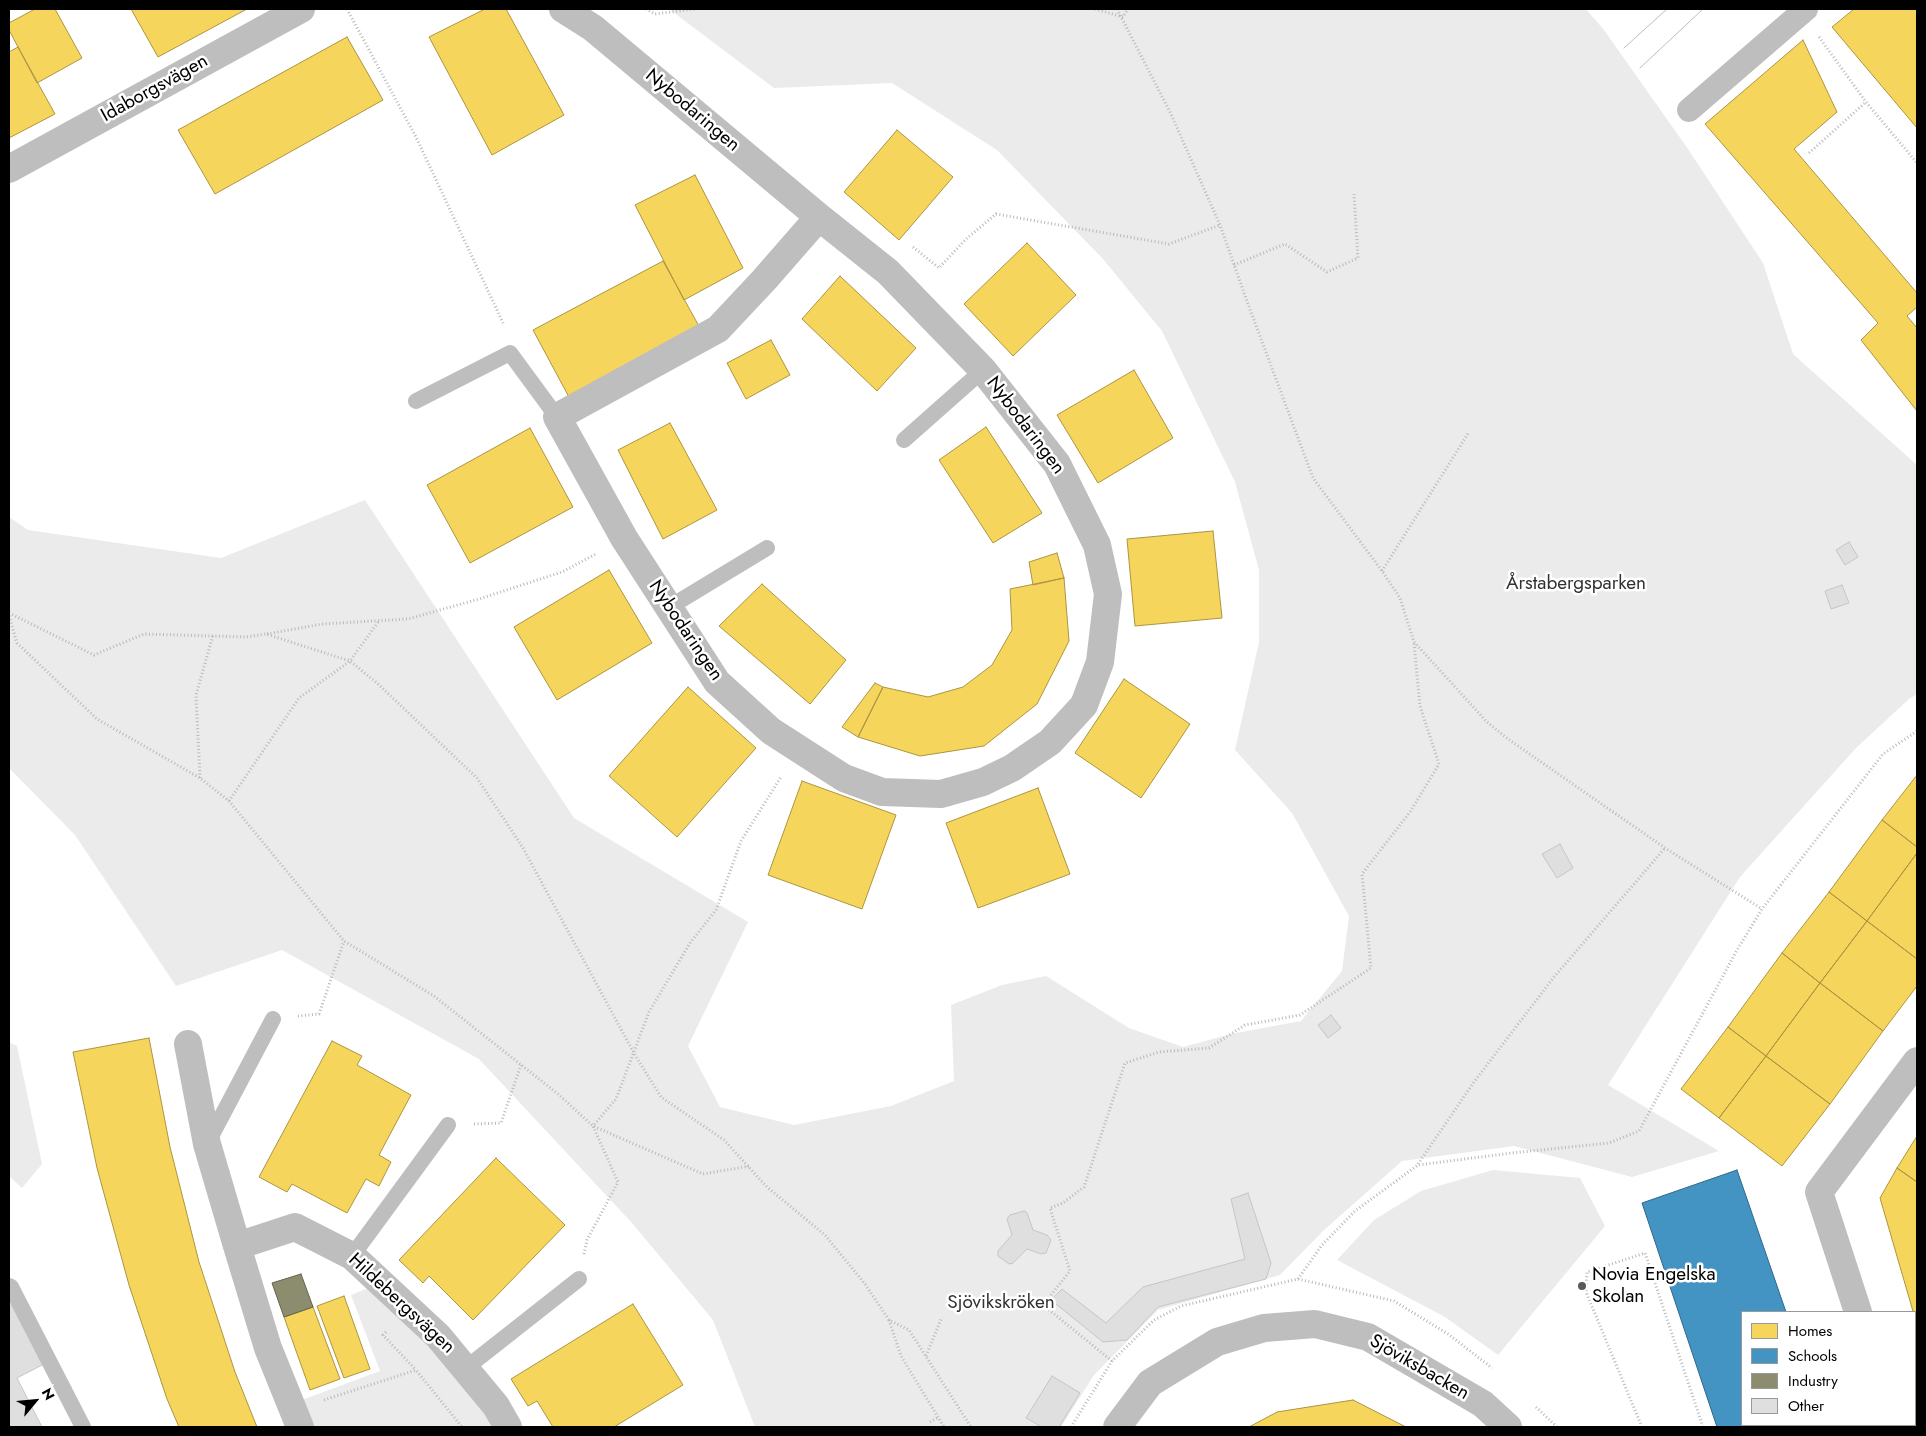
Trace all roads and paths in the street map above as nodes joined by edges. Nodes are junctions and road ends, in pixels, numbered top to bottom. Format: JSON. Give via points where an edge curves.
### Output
{"nodes":[{"id":1,"x":301,"y":9,"type":"edge"},
{"id":2,"x":347,"y":9,"type":"edge"},
{"id":3,"x":563,"y":9,"type":"edge"},
{"id":4,"x":646,"y":9,"type":"edge"},
{"id":5,"x":695,"y":9,"type":"edge"},
{"id":6,"x":1095,"y":9,"type":"edge"},
{"id":7,"x":1117,"y":9,"type":"edge"},
{"id":8,"x":1128,"y":9,"type":"edge"},
{"id":9,"x":1804,"y":11,"type":"edge"},
{"id":10,"x":1123,"y":17,"type":"junction"},
{"id":11,"x":1866,"y":102,"type":"junction"},
{"id":12,"x":1689,"y":110,"type":"dead end"},
{"id":13,"x":1809,"y":153,"type":"dead end"},
{"id":14,"x":1917,"y":163,"type":"edge"},
{"id":15,"x":9,"y":168,"type":"edge"},
{"id":16,"x":1354,"y":194,"type":"dead end"},
{"id":17,"x":819,"y":217,"type":"junction"},
{"id":18,"x":1220,"y":226,"type":"junction"},
{"id":19,"x":912,"y":246,"type":"dead end"},
{"id":20,"x":1234,"y":265,"type":"junction"},
{"id":21,"x":510,"y":353,"type":"junction"},
{"id":22,"x":983,"y":370,"type":"junction"},
{"id":23,"x":416,"y":401,"type":"dead end"},
{"id":24,"x":557,"y":417,"type":"junction"},
{"id":25,"x":1469,"y":432,"type":"dead end"},
{"id":26,"x":904,"y":440,"type":"dead end"},
{"id":27,"x":767,"y":548,"type":"dead end"},
{"id":28,"x":600,"y":552,"type":"dead end"},
{"id":29,"x":1382,"y":571,"type":"junction"},
{"id":30,"x":668,"y":608,"type":"junction"},
{"id":31,"x":9,"y":614,"type":"edge"},
{"id":32,"x":379,"y":621,"type":"junction"},
{"id":33,"x":266,"y":634,"type":"junction"},
{"id":34,"x":213,"y":635,"type":"junction"},
{"id":35,"x":1414,"y":642,"type":"junction"},
{"id":36,"x":350,"y":661,"type":"junction"},
{"id":37,"x":1917,"y":730,"type":"edge"},
{"id":38,"x":200,"y":778,"type":"junction"},
{"id":39,"x":780,"y":779,"type":"dead end"},
{"id":40,"x":229,"y":801,"type":"junction"},
{"id":41,"x":1665,"y":848,"type":"junction"},
{"id":42,"x":1762,"y":909,"type":"junction"},
{"id":43,"x":344,"y":941,"type":"junction"},
{"id":44,"x":273,"y":1019,"type":"joint"},
{"id":45,"x":188,"y":1044,"type":"dead end"},
{"id":46,"x":635,"y":1055,"type":"junction"},
{"id":47,"x":1917,"y":1061,"type":"edge"},
{"id":48,"x":521,"y":1065,"type":"junction"},
{"id":49,"x":448,"y":1125,"type":"joint"},
{"id":50,"x":593,"y":1126,"type":"junction"},
{"id":51,"x":208,"y":1144,"type":"junction"},
{"id":52,"x":1418,"y":1165,"type":"junction"},
{"id":53,"x":750,"y":1166,"type":"junction"},
{"id":54,"x":236,"y":1246,"type":"junction"},
{"id":55,"x":352,"y":1256,"type":"junction"},
{"id":56,"x":1298,"y":1278,"type":"dead end"},
{"id":57,"x":579,"y":1279,"type":"joint"},
{"id":58,"x":9,"y":1286,"type":"edge"},
{"id":59,"x":1858,"y":1311,"type":"edge"},
{"id":60,"x":942,"y":1317,"type":"dead end"},
{"id":61,"x":889,"y":1320,"type":"junction"},
{"id":62,"x":926,"y":1356,"type":"junction"},
{"id":63,"x":1112,"y":1361,"type":"dead end"},
{"id":64,"x":466,"y":1368,"type":"junction"},
{"id":65,"x":937,"y":1418,"type":"junction"},
{"id":66,"x":296,"y":1419,"type":"edge"},
{"id":67,"x":930,"y":1422,"type":"dead end"},
{"id":68,"x":83,"y":1427,"type":"edge"},
{"id":69,"x":462,"y":1427,"type":"edge"},
{"id":70,"x":508,"y":1427,"type":"edge"},
{"id":71,"x":944,"y":1427,"type":"edge"},
{"id":72,"x":971,"y":1427,"type":"edge"},
{"id":73,"x":1117,"y":1427,"type":"edge"},
{"id":74,"x":1508,"y":1427,"type":"edge"},
{"id":75,"x":1642,"y":1427,"type":"edge"},
{"id":76,"x":1703,"y":1427,"type":"edge"}],
"edges":[{"from":1,"to":15,"type":"street","name":"Idaborgsvägen"},
{"from":2,"to":21,"type":"path","via":[[416,137],[507,332]]},
{"from":3,"to":17,"type":"street","name":"Nybodaringen","via":[[593,28]]},
{"from":4,"to":5,"type":"path","via":[[655,14]]},
{"from":6,"to":10,"type":"path"},
{"from":7,"to":10,"type":"path"},
{"from":8,"to":10,"type":"path"},
{"from":9,"to":11,"type":"path"},
{"from":9,"to":12,"type":"street"},
{"from":10,"to":18,"type":"path","via":[[1170,112]]},
{"from":11,"to":13,"type":"path"},
{"from":11,"to":14,"type":"path"},
{"from":16,"to":20,"type":"path","via":[[1358,258],[1327,272],[1285,244]]},
{"from":17,"to":22,"type":"street","name":"Nybodaringen","via":[[888,272]]},
{"from":17,"to":24,"type":"street","via":[[718,329]]},
{"from":18,"to":19,"type":"path","via":[[1169,244],[996,214],[939,268]]},
{"from":18,"to":20,"type":"path"},
{"from":20,"to":29,"type":"path","via":[[1313,478]]},
{"from":21,"to":23,"type":"lane"},
{"from":21,"to":24,"type":"lane","name":"Nybodaringen"},
{"from":22,"to":26,"type":"lane"},
{"from":22,"to":30,"type":"street","name":"Nybodaringen","via":[[1057,464],[1097,545],[1108,594],[1100,662],[1084,705],[1050,742],[1012,768],[983,782],[941,794],[882,792],[844,778],[772,731],[717,682]]},
{"from":24,"to":30,"type":"street","name":"Nybodaringen","via":[[624,538]]},
{"from":25,"to":29,"type":"path"},
{"from":27,"to":30,"type":"lane"},
{"from":28,"to":32,"type":"path","via":[[562,572],[480,599],[408,619]]},
{"from":29,"to":35,"type":"path","via":[[1400,598]]},
{"from":31,"to":34,"type":"path","via":[[94,655],[144,634]]},
{"from":31,"to":38,"type":"path","via":[[17,643],[97,718]]},
{"from":32,"to":33,"type":"path","via":[[322,624]]},
{"from":32,"to":36,"type":"path"},
{"from":33,"to":34,"type":"path","via":[[246,637]]},
{"from":33,"to":36,"type":"path"},
{"from":34,"to":38,"type":"path","via":[[196,695]]},
{"from":35,"to":41,"type":"path","via":[[1487,722],[1508,740]]},
{"from":35,"to":63,"type":"path","via":[[1420,706],[1439,764],[1410,812],[1362,874],[1371,968],[1300,1015],[1245,1025],[1209,1048],[1159,1052],[1125,1063],[1084,1187],[1063,1203],[1050,1208],[1070,1271],[1043,1304]]},
{"from":36,"to":40,"type":"path","via":[[298,698]]},
{"from":36,"to":46,"type":"path","via":[[477,778],[523,848]]},
{"from":37,"to":42,"type":"path","via":[[1883,754]]},
{"from":38,"to":40,"type":"path"},
{"from":39,"to":46,"type":"path","via":[[741,841],[716,910],[690,942],[650,1012]]},
{"from":40,"to":43,"type":"path"},
{"from":41,"to":42,"type":"path"},
{"from":41,"to":52,"type":"path","via":[[1554,977],[1474,1082]]},
{"from":42,"to":52,"type":"path","via":[[1639,1130],[1609,1143]]},
{"from":43,"to":44,"type":"path","via":[[319,1014]]},
{"from":43,"to":48,"type":"path","via":[[434,996]]},
{"from":44,"to":51,"type":"lane"},
{"from":45,"to":51,"type":"street"},
{"from":46,"to":50,"type":"path","via":[[616,1099]]},
{"from":46,"to":53,"type":"path","via":[[661,1097],[724,1140]]},
{"from":47,"to":59,"type":"street","via":[[1818,1192]]},
{"from":48,"to":49,"type":"path","via":[[501,1123]]},
{"from":48,"to":50,"type":"path"},
{"from":49,"to":55,"type":"lane"},
{"from":50,"to":53,"type":"path","via":[[703,1174]]},
{"from":50,"to":57,"type":"path","via":[[618,1182],[587,1240]]},
{"from":51,"to":54,"type":"street"},
{"from":52,"to":56,"type":"path","via":[[1355,1211],[1322,1245]]},
{"from":53,"to":61,"type":"path","via":[[768,1187],[826,1235]]},
{"from":54,"to":55,"type":"street","name":"Hildebergsvägen","via":[[295,1227]]},
{"from":54,"to":66,"type":"street","via":[[268,1348]]},
{"from":55,"to":64,"type":"street","name":"Hildebergsvägen","via":[[438,1336]]},
{"from":57,"to":64,"type":"lane"},
{"from":58,"to":68,"type":"lane"},
{"from":60,"to":62,"type":"path"},
{"from":61,"to":62,"type":"path","via":[[909,1330]]},
{"from":61,"to":65,"type":"path","via":[[901,1356]]},
{"from":62,"to":72,"type":"path"},
{"from":64,"to":70,"type":"street","name":"Hildebergsvägen"},
{"from":65,"to":67,"type":"path"},
{"from":65,"to":71,"type":"path"},
{"from":66,"to":69,"type":"path","via":[[416,1370]]},
{"from":73,"to":74,"type":"street","name":"Sjöviksbacken","via":[[1150,1383],[1217,1342],[1264,1328],[1315,1324],[1368,1337],[1483,1404]]},
{"from":75,"to":76,"type":"path","via":[[1586,1292],[1588,1272],[1645,1253]]}]}
